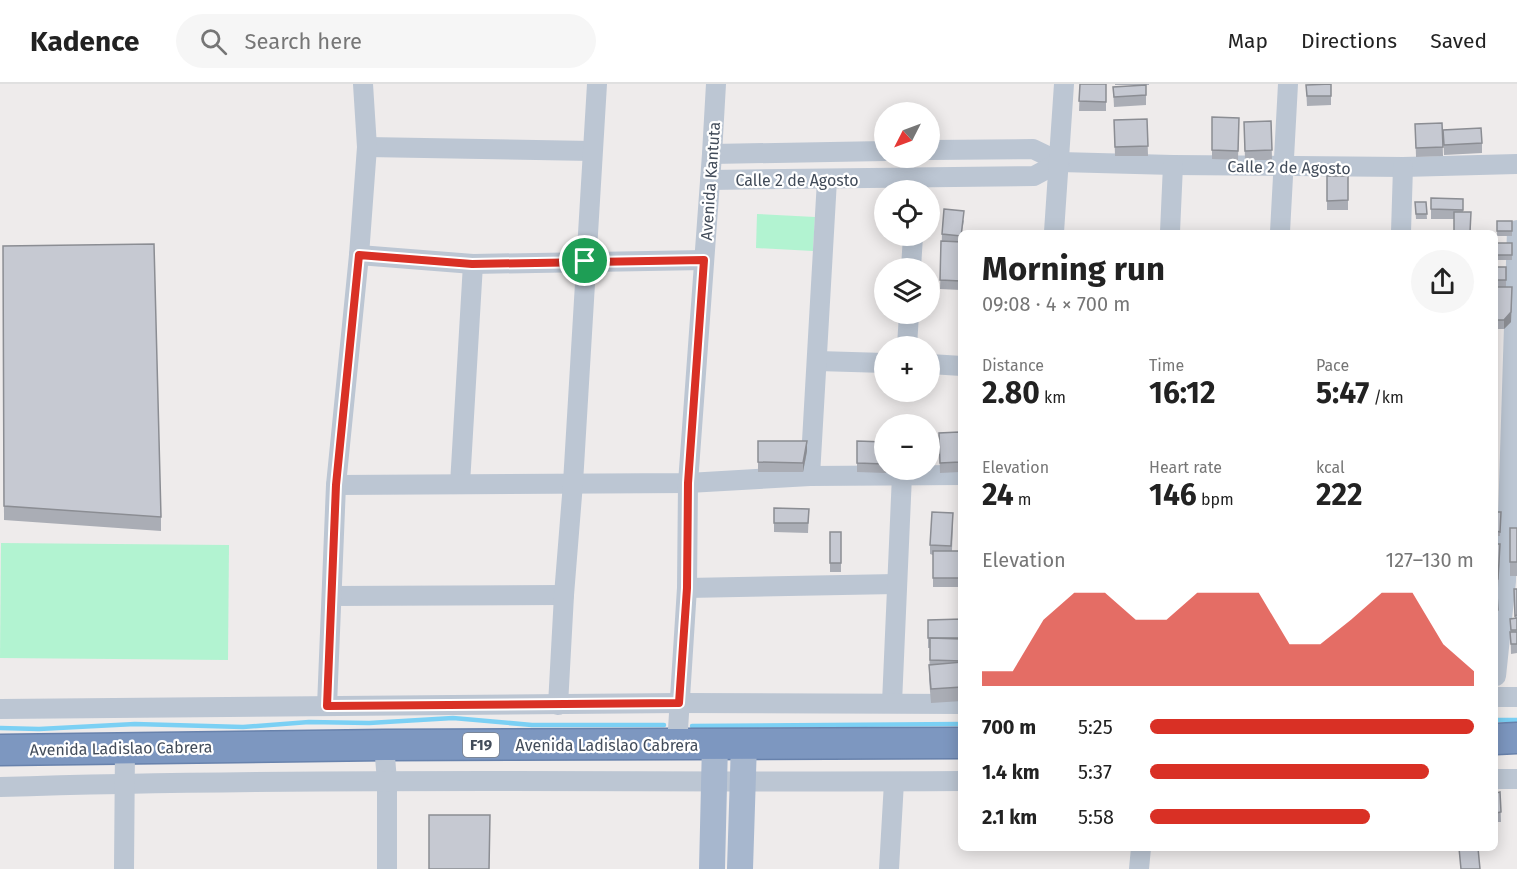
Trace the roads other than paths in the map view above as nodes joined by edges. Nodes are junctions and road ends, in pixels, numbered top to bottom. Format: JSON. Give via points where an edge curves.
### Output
{"nodes":[{"id":1,"x":348,"y":84,"type":"edge"},
{"id":2,"x":363,"y":84,"type":"edge"},
{"id":3,"x":597,"y":84,"type":"edge"},
{"id":4,"x":716,"y":84,"type":"edge"},
{"id":5,"x":1064,"y":84,"type":"edge"},
{"id":6,"x":1288,"y":84,"type":"edge"},
{"id":7,"x":367,"y":147,"type":"junction"},
{"id":8,"x":940,"y":150,"type":"edge"},
{"id":9,"x":592,"y":151,"type":"junction"},
{"id":10,"x":874,"y":151,"type":"edge"},
{"id":11,"x":712,"y":154,"type":"junction"},
{"id":12,"x":1060,"y":162,"type":"junction"},
{"id":13,"x":1517,"y":164,"type":"edge"},
{"id":14,"x":1173,"y":165,"type":"junction"},
{"id":15,"x":1284,"y":168,"type":"junction"},
{"id":16,"x":1403,"y":168,"type":"junction"},
{"id":17,"x":710,"y":180,"type":"junction"},
{"id":18,"x":827,"y":180,"type":"junction"},
{"id":19,"x":874,"y":183,"type":"edge"},
{"id":20,"x":940,"y":183,"type":"edge"},
{"id":21,"x":1054,"y":230,"type":"edge"},
{"id":22,"x":1170,"y":230,"type":"edge"},
{"id":23,"x":1280,"y":230,"type":"edge"},
{"id":24,"x":1401,"y":230,"type":"edge"},
{"id":25,"x":1517,"y":230,"type":"edge"},
{"id":26,"x":359,"y":255,"type":"junction"},
{"id":27,"x":704,"y":260,"type":"junction"},
{"id":28,"x":585,"y":261,"type":"junction"},
{"id":29,"x":472,"y":264,"type":"junction"},
{"id":30,"x":818,"y":361,"type":"junction"},
{"id":31,"x":874,"y":363,"type":"edge"},
{"id":32,"x":1508,"y":364,"type":"edge"},
{"id":33,"x":940,"y":365,"type":"edge"},
{"id":34,"x":958,"y":366,"type":"edge"},
{"id":35,"x":940,"y":475,"type":"edge"},
{"id":36,"x":958,"y":475,"type":"edge"},
{"id":37,"x":810,"y":476,"type":"junction"},
{"id":38,"x":874,"y":476,"type":"edge"},
{"id":39,"x":1513,"y":476,"type":"edge"},
{"id":40,"x":902,"y":480,"type":"edge"},
{"id":41,"x":573,"y":483,"type":"junction"},
{"id":42,"x":688,"y":483,"type":"junction"},
{"id":43,"x":460,"y":484,"type":"junction"},
{"id":44,"x":336,"y":485,"type":"junction"},
{"id":45,"x":1511,"y":581,"type":"edge"},
{"id":46,"x":896,"y":584,"type":"junction"},
{"id":47,"x":687,"y":588,"type":"junction"},
{"id":48,"x":564,"y":595,"type":"junction"},
{"id":49,"x":332,"y":596,"type":"junction"},
{"id":50,"x":1498,"y":663,"type":"edge"},
{"id":51,"x":1498,"y":697,"type":"edge"},
{"id":52,"x":1517,"y":697,"type":"edge"},
{"id":53,"x":679,"y":703,"type":"junction"},
{"id":54,"x":892,"y":703,"type":"junction"},
{"id":55,"x":958,"y":704,"type":"edge"},
{"id":56,"x":558,"y":705,"type":"junction"},
{"id":57,"x":327,"y":706,"type":"junction"},
{"id":58,"x":0,"y":710,"type":"edge"},
{"id":59,"x":1517,"y":738,"type":"edge"},
{"id":60,"x":1498,"y":739,"type":"edge"},
{"id":61,"x":958,"y":743,"type":"edge"},
{"id":62,"x":730,"y":744,"type":"junction"},
{"id":63,"x":384,"y":745,"type":"junction"},
{"id":64,"x":677,"y":745,"type":"junction"},
{"id":65,"x":125,"y":748,"type":"junction"},
{"id":66,"x":0,"y":750,"type":"edge"},
{"id":67,"x":1498,"y":779,"type":"edge"},
{"id":68,"x":1517,"y":779,"type":"edge"},
{"id":69,"x":387,"y":781,"type":"junction"},
{"id":70,"x":958,"y":781,"type":"edge"},
{"id":71,"x":714,"y":782,"type":"junction"},
{"id":72,"x":894,"y":782,"type":"junction"},
{"id":73,"x":126,"y":783,"type":"junction"},
{"id":74,"x":743,"y":783,"type":"junction"},
{"id":75,"x":0,"y":787,"type":"edge"},
{"id":76,"x":1141,"y":851,"type":"edge"},
{"id":77,"x":124,"y":869,"type":"edge"},
{"id":78,"x":387,"y":869,"type":"edge"},
{"id":79,"x":712,"y":869,"type":"edge"},
{"id":80,"x":740,"y":869,"type":"edge"},
{"id":81,"x":890,"y":869,"type":"edge"},
{"id":82,"x":1139,"y":869,"type":"edge"}],
"edges":[{"from":1,"to":2,"type":"street"},
{"from":2,"to":7,"type":"street"},
{"from":3,"to":9,"type":"street"},
{"from":4,"to":11,"type":"street","name":"Avenida Kantuta"},
{"from":5,"to":12,"type":"street"},
{"from":6,"to":15,"type":"street"},
{"from":7,"to":9,"type":"street"},
{"from":7,"to":26,"type":"street"},
{"from":8,"to":12,"type":"street","name":"Calle 2 de Agosto","via":[[1033,149]]},
{"from":9,"to":28,"type":"street"},
{"from":10,"to":11,"type":"street","name":"Calle 2 de Agosto"},
{"from":11,"to":17,"type":"street","name":"Avenida Kantuta"},
{"from":12,"to":14,"type":"street","name":"Calle 2 de Agosto"},
{"from":12,"to":20,"type":"street","name":"Calle 2 de Agosto","via":[[1034,176]]},
{"from":12,"to":21,"type":"street"},
{"from":13,"to":16,"type":"street","name":"Calle 2 de Agosto"},
{"from":14,"to":15,"type":"street","name":"Calle 2 de Agosto"},
{"from":14,"to":22,"type":"street"},
{"from":15,"to":16,"type":"street","name":"Calle 2 de Agosto"},
{"from":15,"to":23,"type":"street"},
{"from":16,"to":24,"type":"street"},
{"from":17,"to":18,"type":"street","name":"Calle 2 de Agosto"},
{"from":17,"to":27,"type":"street","name":"Avenida Kantuta"},
{"from":18,"to":19,"type":"street","name":"Calle 2 de Agosto"},
{"from":18,"to":30,"type":"street"},
{"from":25,"to":32,"type":"street"},
{"from":26,"to":29,"type":"street"},
{"from":26,"to":44,"type":"street"},
{"from":27,"to":28,"type":"street"},
{"from":27,"to":42,"type":"street","name":"Avenida Kantuta"},
{"from":28,"to":29,"type":"street"},
{"from":28,"to":41,"type":"street"},
{"from":29,"to":43,"type":"street"},
{"from":30,"to":31,"type":"street"},
{"from":30,"to":37,"type":"street"},
{"from":32,"to":39,"type":"street"},
{"from":33,"to":34,"type":"street"},
{"from":35,"to":36,"type":"street"},
{"from":37,"to":38,"type":"street"},
{"from":37,"to":42,"type":"street"},
{"from":39,"to":45,"type":"street"},
{"from":40,"to":46,"type":"street"},
{"from":41,"to":42,"type":"street"},
{"from":41,"to":43,"type":"street"},
{"from":41,"to":48,"type":"street"},
{"from":42,"to":47,"type":"street","name":"Avenida Kantuta"},
{"from":43,"to":44,"type":"street"},
{"from":44,"to":49,"type":"street"},
{"from":45,"to":50,"type":"street"},
{"from":46,"to":47,"type":"street"},
{"from":46,"to":54,"type":"street"},
{"from":47,"to":53,"type":"street","name":"Avenida Kantuta"},
{"from":48,"to":49,"type":"street"},
{"from":48,"to":56,"type":"street"},
{"from":49,"to":57,"type":"street"},
{"from":51,"to":52,"type":"street"},
{"from":53,"to":54,"type":"street"},
{"from":53,"to":56,"type":"street"},
{"from":53,"to":64,"type":"street","name":"Avenida Kantuta"},
{"from":54,"to":55,"type":"street"},
{"from":56,"to":57,"type":"street"},
{"from":57,"to":58,"type":"street"},
{"from":59,"to":60,"type":"highway"},
{"from":61,"to":62,"type":"highway","name":"Avenida Ladislao Cabrera","number":"F19"},
{"from":62,"to":64,"type":"highway","name":"Avenida Ladislao Cabrera","number":"F19"},
{"from":62,"to":71,"type":"main road"},
{"from":62,"to":74,"type":"main road"},
{"from":63,"to":64,"type":"highway","name":"Avenida Ladislao Cabrera","number":"F19"},
{"from":63,"to":65,"type":"highway","name":"Avenida Ladislao Cabrera","number":"F19"},
{"from":63,"to":69,"type":"street"},
{"from":65,"to":66,"type":"highway","name":"Avenida Ladislao Cabrera","number":"F19"},
{"from":65,"to":73,"type":"street"},
{"from":67,"to":68,"type":"street"},
{"from":69,"to":71,"type":"street"},
{"from":69,"to":73,"type":"street"},
{"from":69,"to":78,"type":"street"},
{"from":70,"to":72,"type":"street"},
{"from":71,"to":74,"type":"street"},
{"from":71,"to":79,"type":"main road"},
{"from":72,"to":74,"type":"street"},
{"from":72,"to":81,"type":"street"},
{"from":73,"to":75,"type":"street"},
{"from":73,"to":77,"type":"street"},
{"from":74,"to":80,"type":"main road"},
{"from":76,"to":82,"type":"street"}]}
